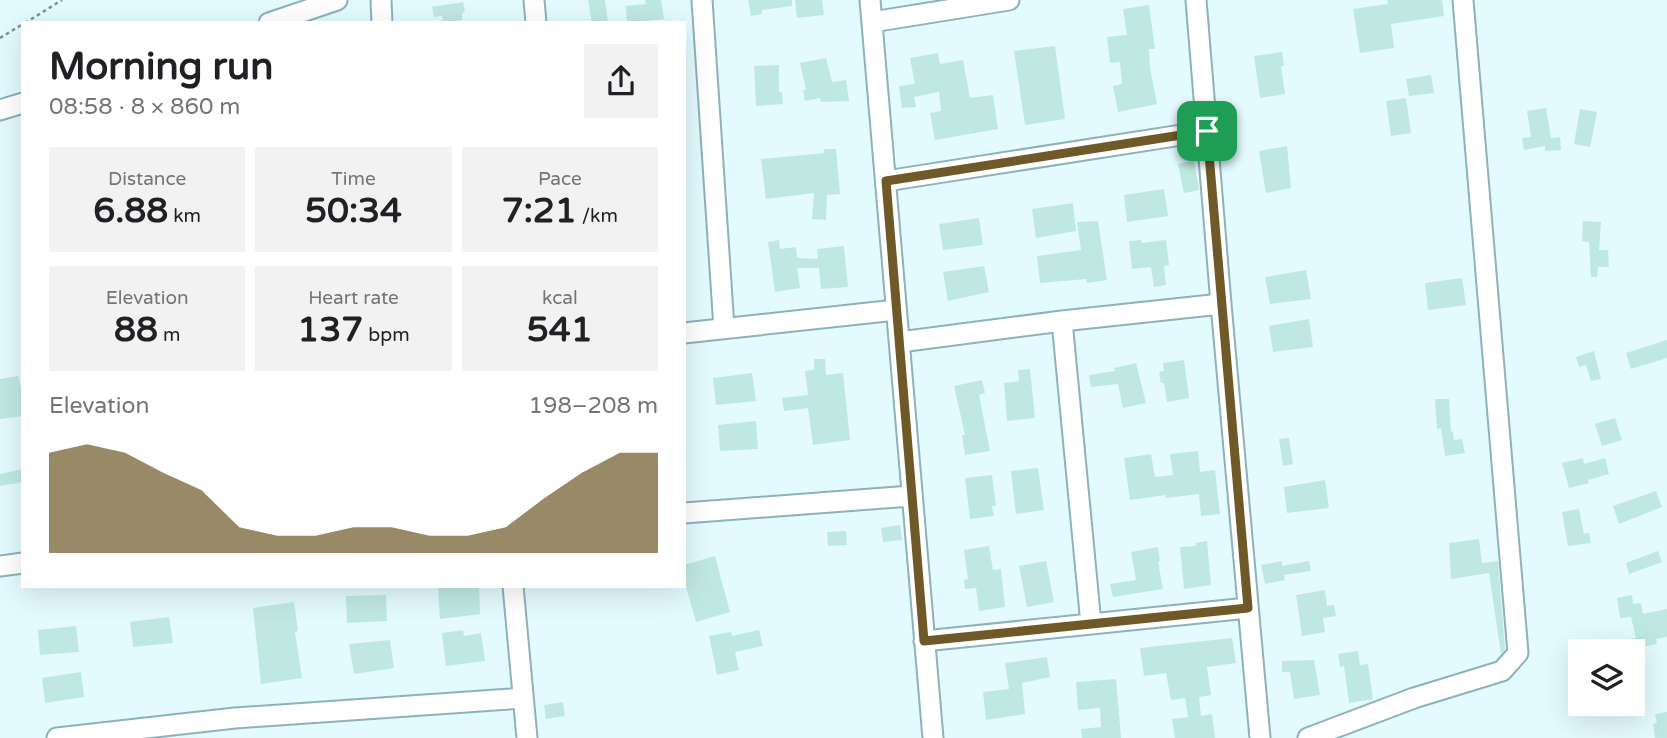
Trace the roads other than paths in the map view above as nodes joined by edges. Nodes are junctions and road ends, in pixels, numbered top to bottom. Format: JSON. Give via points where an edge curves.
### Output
{"nodes":[{"id":1,"x":337,"y":0,"type":"edge"},
{"id":2,"x":381,"y":0,"type":"edge"},
{"id":3,"x":534,"y":0,"type":"edge"},
{"id":4,"x":702,"y":0,"type":"edge"},
{"id":5,"x":870,"y":0,"type":"edge"},
{"id":6,"x":1009,"y":0,"type":"edge"},
{"id":7,"x":1196,"y":0,"type":"edge"},
{"id":8,"x":1463,"y":0,"type":"edge"},
{"id":9,"x":276,"y":21,"type":"edge"},
{"id":10,"x":382,"y":21,"type":"edge"},
{"id":11,"x":536,"y":21,"type":"edge"},
{"id":12,"x":872,"y":22,"type":"junction"},
{"id":13,"x":21,"y":104,"type":"edge"},
{"id":14,"x":0,"y":110,"type":"edge"},
{"id":15,"x":1207,"y":131,"type":"junction"},
{"id":16,"x":886,"y":181,"type":"junction"},
{"id":17,"x":1221,"y":304,"type":"junction"},
{"id":18,"x":896,"y":310,"type":"junction"},
{"id":19,"x":1062,"y":321,"type":"junction"},
{"id":20,"x":724,"y":328,"type":"junction"},
{"id":21,"x":686,"y":333,"type":"edge"},
{"id":22,"x":900,"y":342,"type":"junction"},
{"id":23,"x":911,"y":496,"type":"junction"},
{"id":24,"x":686,"y":513,"type":"edge"},
{"id":25,"x":21,"y":563,"type":"edge"},
{"id":26,"x":0,"y":566,"type":"edge"},
{"id":27,"x":513,"y":588,"type":"edge"},
{"id":28,"x":1248,"y":608,"type":"junction"},
{"id":29,"x":1091,"y":624,"type":"junction"},
{"id":30,"x":924,"y":641,"type":"junction"},
{"id":31,"x":523,"y":698,"type":"junction"},
{"id":32,"x":132,"y":734,"type":"edge"},
{"id":33,"x":57,"y":738,"type":"edge"},
{"id":34,"x":527,"y":738,"type":"edge"},
{"id":35,"x":933,"y":738,"type":"edge"},
{"id":36,"x":1259,"y":738,"type":"edge"},
{"id":37,"x":1308,"y":738,"type":"edge"}],
"edges":[{"from":1,"to":9,"type":"street"},
{"from":2,"to":10,"type":"street"},
{"from":3,"to":11,"type":"street"},
{"from":4,"to":20,"type":"street"},
{"from":5,"to":12,"type":"street"},
{"from":6,"to":12,"type":"street"},
{"from":7,"to":15,"type":"street"},
{"from":8,"to":37,"type":"street","via":[[1518,653],[1502,671]]},
{"from":12,"to":16,"type":"street"},
{"from":13,"to":14,"type":"street"},
{"from":15,"to":16,"type":"street"},
{"from":15,"to":17,"type":"street"},
{"from":16,"to":18,"type":"street"},
{"from":17,"to":19,"type":"street"},
{"from":17,"to":28,"type":"street"},
{"from":18,"to":20,"type":"street"},
{"from":18,"to":22,"type":"street"},
{"from":19,"to":22,"type":"street"},
{"from":19,"to":29,"type":"street"},
{"from":20,"to":21,"type":"street"},
{"from":22,"to":23,"type":"street"},
{"from":23,"to":24,"type":"street"},
{"from":23,"to":30,"type":"street"},
{"from":25,"to":26,"type":"street"},
{"from":27,"to":31,"type":"street"},
{"from":28,"to":29,"type":"street"},
{"from":28,"to":36,"type":"street"},
{"from":29,"to":30,"type":"street"},
{"from":30,"to":35,"type":"street"},
{"from":31,"to":32,"type":"street","via":[[236,718]]},
{"from":31,"to":34,"type":"street"},
{"from":32,"to":33,"type":"street"}]}
